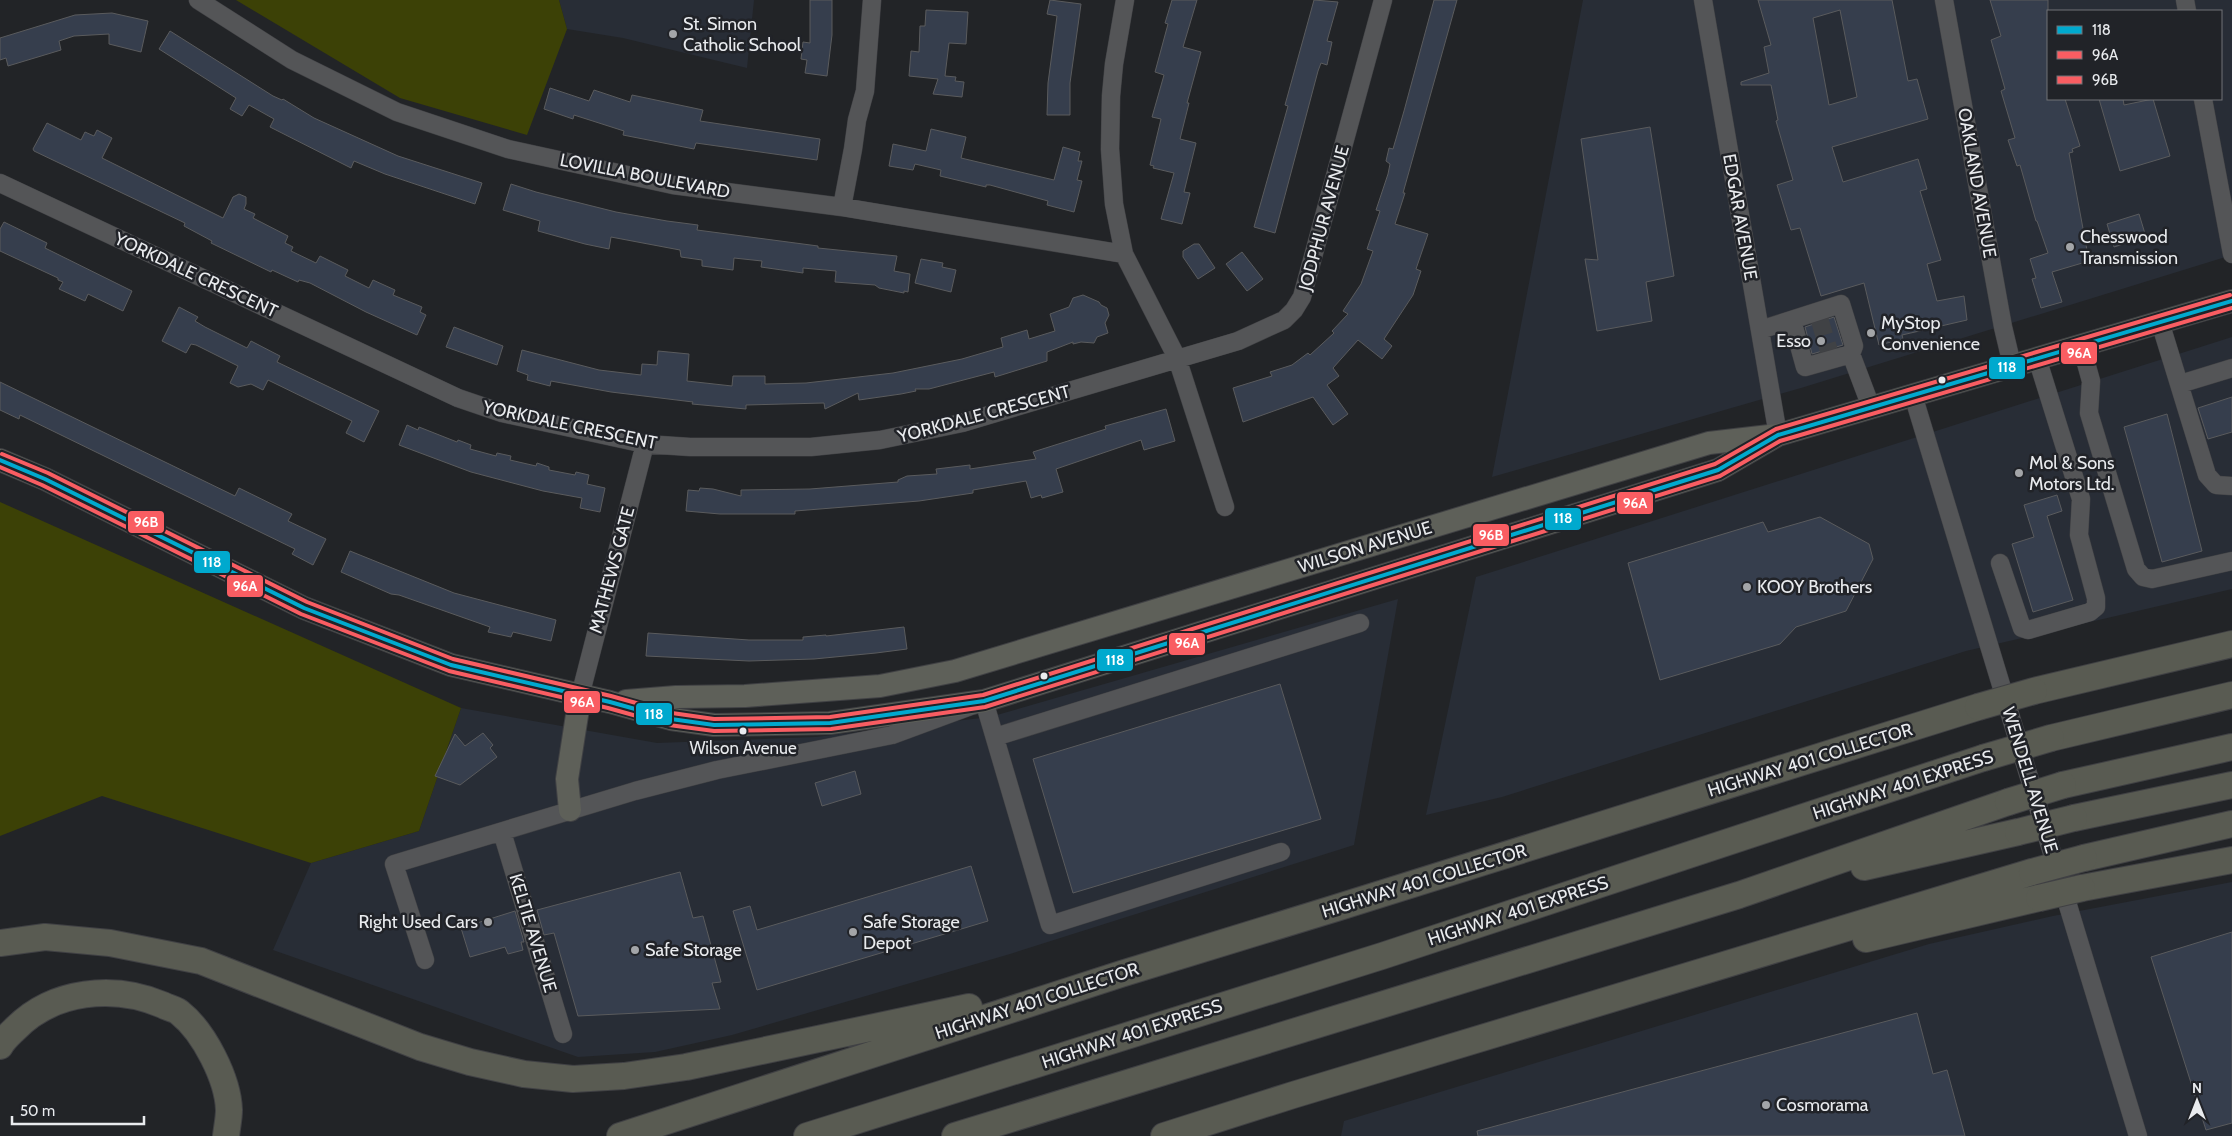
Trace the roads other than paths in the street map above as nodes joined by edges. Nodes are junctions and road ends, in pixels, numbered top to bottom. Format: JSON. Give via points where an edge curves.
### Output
{"nodes":[{"id":1,"x":198,"y":0,"type":"edge"},
{"id":2,"x":872,"y":0,"type":"edge"},
{"id":3,"x":1125,"y":0,"type":"edge"},
{"id":4,"x":1383,"y":0,"type":"edge"},
{"id":5,"x":1703,"y":0,"type":"edge"},
{"id":6,"x":1944,"y":0,"type":"edge"},
{"id":7,"x":2203,"y":100,"type":"edge"},
{"id":8,"x":0,"y":183,"type":"edge"},
{"id":9,"x":842,"y":207,"type":"junction"},
{"id":10,"x":1124,"y":254,"type":"junction"},
{"id":11,"x":2232,"y":254,"type":"edge"},
{"id":12,"x":2232,"y":301,"type":"edge"},
{"id":13,"x":1792,"y":320,"type":"junction"},
{"id":14,"x":2160,"y":322,"type":"junction"},
{"id":15,"x":1760,"y":330,"type":"junction"},
{"id":16,"x":2081,"y":345,"type":"junction"},
{"id":17,"x":1851,"y":354,"type":"junction"},
{"id":18,"x":1177,"y":358,"type":"junction"},
{"id":19,"x":2037,"y":358,"type":"junction"},
{"id":20,"x":2012,"y":365,"type":"junction"},
{"id":21,"x":2232,"y":368,"type":"edge"},
{"id":22,"x":2180,"y":384,"type":"junction"},
{"id":23,"x":1913,"y":395,"type":"junction"},
{"id":24,"x":1871,"y":407,"type":"junction"},
{"id":25,"x":1778,"y":435,"type":"junction"},
{"id":26,"x":645,"y":444,"type":"junction"},
{"id":27,"x":0,"y":460,"type":"edge"},
{"id":28,"x":2232,"y":486,"type":"edge"},
{"id":29,"x":1225,"y":507,"type":"dead end"},
{"id":30,"x":2232,"y":561,"type":"edge"},
{"id":31,"x":2000,"y":563,"type":"dead end"},
{"id":32,"x":1360,"y":623,"type":"dead end"},
{"id":33,"x":2232,"y":644,"type":"edge"},
{"id":34,"x":2232,"y":695,"type":"edge"},
{"id":35,"x":580,"y":696,"type":"junction"},
{"id":36,"x":984,"y":701,"type":"junction"},
{"id":37,"x":610,"y":702,"type":"junction"},
{"id":38,"x":995,"y":738,"type":"junction"},
{"id":39,"x":2232,"y":747,"type":"edge"},
{"id":40,"x":2232,"y":785,"type":"edge"},
{"id":41,"x":570,"y":810,"type":"junction"},
{"id":42,"x":2232,"y":824,"type":"edge"},
{"id":43,"x":502,"y":832,"type":"junction"},
{"id":44,"x":1281,"y":852,"type":"dead end"},
{"id":45,"x":2232,"y":860,"type":"edge"},
{"id":46,"x":1739,"y":895,"type":"junction"},
{"id":47,"x":0,"y":943,"type":"edge"},
{"id":48,"x":425,"y":960,"type":"dead end"},
{"id":49,"x":1121,"y":974,"type":"junction"},
{"id":50,"x":1644,"y":990,"type":"junction"},
{"id":51,"x":563,"y":1034,"type":"dead end"},
{"id":52,"x":0,"y":1046,"type":"edge"},
{"id":53,"x":226,"y":1136,"type":"edge"},
{"id":54,"x":620,"y":1136,"type":"edge"},
{"id":55,"x":807,"y":1136,"type":"edge"},
{"id":56,"x":955,"y":1136,"type":"edge"},
{"id":57,"x":1164,"y":1136,"type":"edge"},
{"id":58,"x":2138,"y":1136,"type":"edge"}],
"edges":[{"from":1,"to":9,"type":"street","name":"LOVILLA BOULEVARD","via":[[292,60],[397,112],[508,148],[673,186]]},
{"from":2,"to":9,"type":"street","via":[[865,91]]},
{"from":3,"to":10,"type":"street","via":[[1114,64],[1110,148],[1114,204]]},
{"from":4,"to":18,"type":"street","name":"JODPHUR AVENUE","via":[[1302,297],[1284,320],[1270,328],[1238,341]]},
{"from":5,"to":15,"type":"street","name":"EDGAR AVENUE"},
{"from":6,"to":20,"type":"street","name":"OAKLAND AVENUE","via":[[2001,320]]},
{"from":7,"to":11,"type":"street"},
{"from":8,"to":26,"type":"street","name":"YORKDALE CRESCENT","via":[[458,398],[502,413]]},
{"from":9,"to":10,"type":"street","name":"LOVILLA BOULEVARD"},
{"from":10,"to":18,"type":"street"},
{"from":12,"to":14,"type":"main road","name":"WILSON AVENUE"},
{"from":13,"to":15,"type":"street"},
{"from":13,"to":17,"type":"street","via":[[1805,367],[1831,355]]},
{"from":13,"to":17,"type":"street","via":[[1841,304],[1854,346]]},
{"from":14,"to":16,"type":"main road","name":"WILSON AVENUE"},
{"from":14,"to":22,"type":"street"},
{"from":15,"to":25,"type":"street","name":"EDGAR AVENUE"},
{"from":16,"to":19,"type":"main road","name":"WILSON AVENUE"},
{"from":16,"to":30,"type":"street","via":[[2091,381],[2089,413],[2136,569],[2142,577],[2152,579]]},
{"from":17,"to":24,"type":"street"},
{"from":18,"to":26,"type":"street","name":"YORKDALE CRESCENT","via":[[999,413],[880,440],[811,447],[753,448]]},
{"from":18,"to":29,"type":"street"},
{"from":19,"to":20,"type":"main road","name":"WILSON AVENUE"},
{"from":19,"to":31,"type":"street","via":[[2081,499],[2079,535],[2096,607],[2090,612],[2028,630],[2022,628]]},
{"from":20,"to":23,"type":"main road","name":"WILSON AVENUE"},
{"from":21,"to":22,"type":"street"},
{"from":22,"to":28,"type":"street","via":[[2207,475],[2216,485]]},
{"from":23,"to":24,"type":"main road","name":"WILSON AVENUE"},
{"from":23,"to":58,"type":"street","name":"WENDELL AVENUE"},
{"from":24,"to":25,"type":"main road","name":"WILSON AVENUE"},
{"from":25,"to":36,"type":"main road","name":"WILSON AVENUE","via":[[1718,470]]},
{"from":25,"to":37,"type":"main road","name":"WILSON AVENUE","via":[[1709,443],[955,671],[880,686]]},
{"from":26,"to":35,"type":"street","name":"MATHEWS GATE"},
{"from":27,"to":35,"type":"main road","via":[[46,479],[304,608],[451,665]]},
{"from":32,"to":38,"type":"street"},
{"from":33,"to":49,"type":"highway","name":"HIGHWAY 401 COLLECTOR","bridge":true,"via":[[1978,707]]},
{"from":34,"to":55,"type":"highway","name":"HIGHWAY 401 EXPRESS","bridge":true,"via":[[2051,738],[1983,758],[1382,956]]},
{"from":35,"to":37,"type":"main road"},
{"from":35,"to":41,"type":"main road","via":[[567,779]]},
{"from":36,"to":37,"type":"main road","via":[[830,723],[714,725],[671,719]]},
{"from":36,"to":38,"type":"street"},
{"from":36,"to":41,"type":"street","name":"WILSON AVENUE","via":[[892,735],[717,770]]},
{"from":38,"to":44,"type":"street","via":[[1050,925]]},
{"from":39,"to":46,"type":"highway","bridge":true,"via":[[2063,785]]},
{"from":40,"to":46,"type":"highway","bridge":true},
{"from":41,"to":43,"type":"street","name":"WILSON AVENUE"},
{"from":42,"to":50,"type":"highway","bridge":true,"via":[[2032,872]]},
{"from":43,"to":48,"type":"street","name":"WILSON AVENUE","via":[[394,864]]},
{"from":43,"to":51,"type":"street","name":"KELTIE AVENUE"},
{"from":45,"to":50,"type":"highway","bridge":true,"via":[[2082,888]]},
{"from":46,"to":56,"type":"highway"},
{"from":47,"to":49,"type":"highway","via":[[45,937],[110,943],[201,961],[429,1050],[524,1074],[573,1078],[624,1076],[686,1067]]},
{"from":49,"to":54,"type":"highway","name":"HIGHWAY 401 COLLECTOR"},
{"from":50,"to":57,"type":"highway"},
{"from":52,"to":53,"type":"highway","via":[[30,1014],[56,1001],[82,994],[128,994],[155,1002],[179,1012],[210,1050],[229,1109]]}]}
